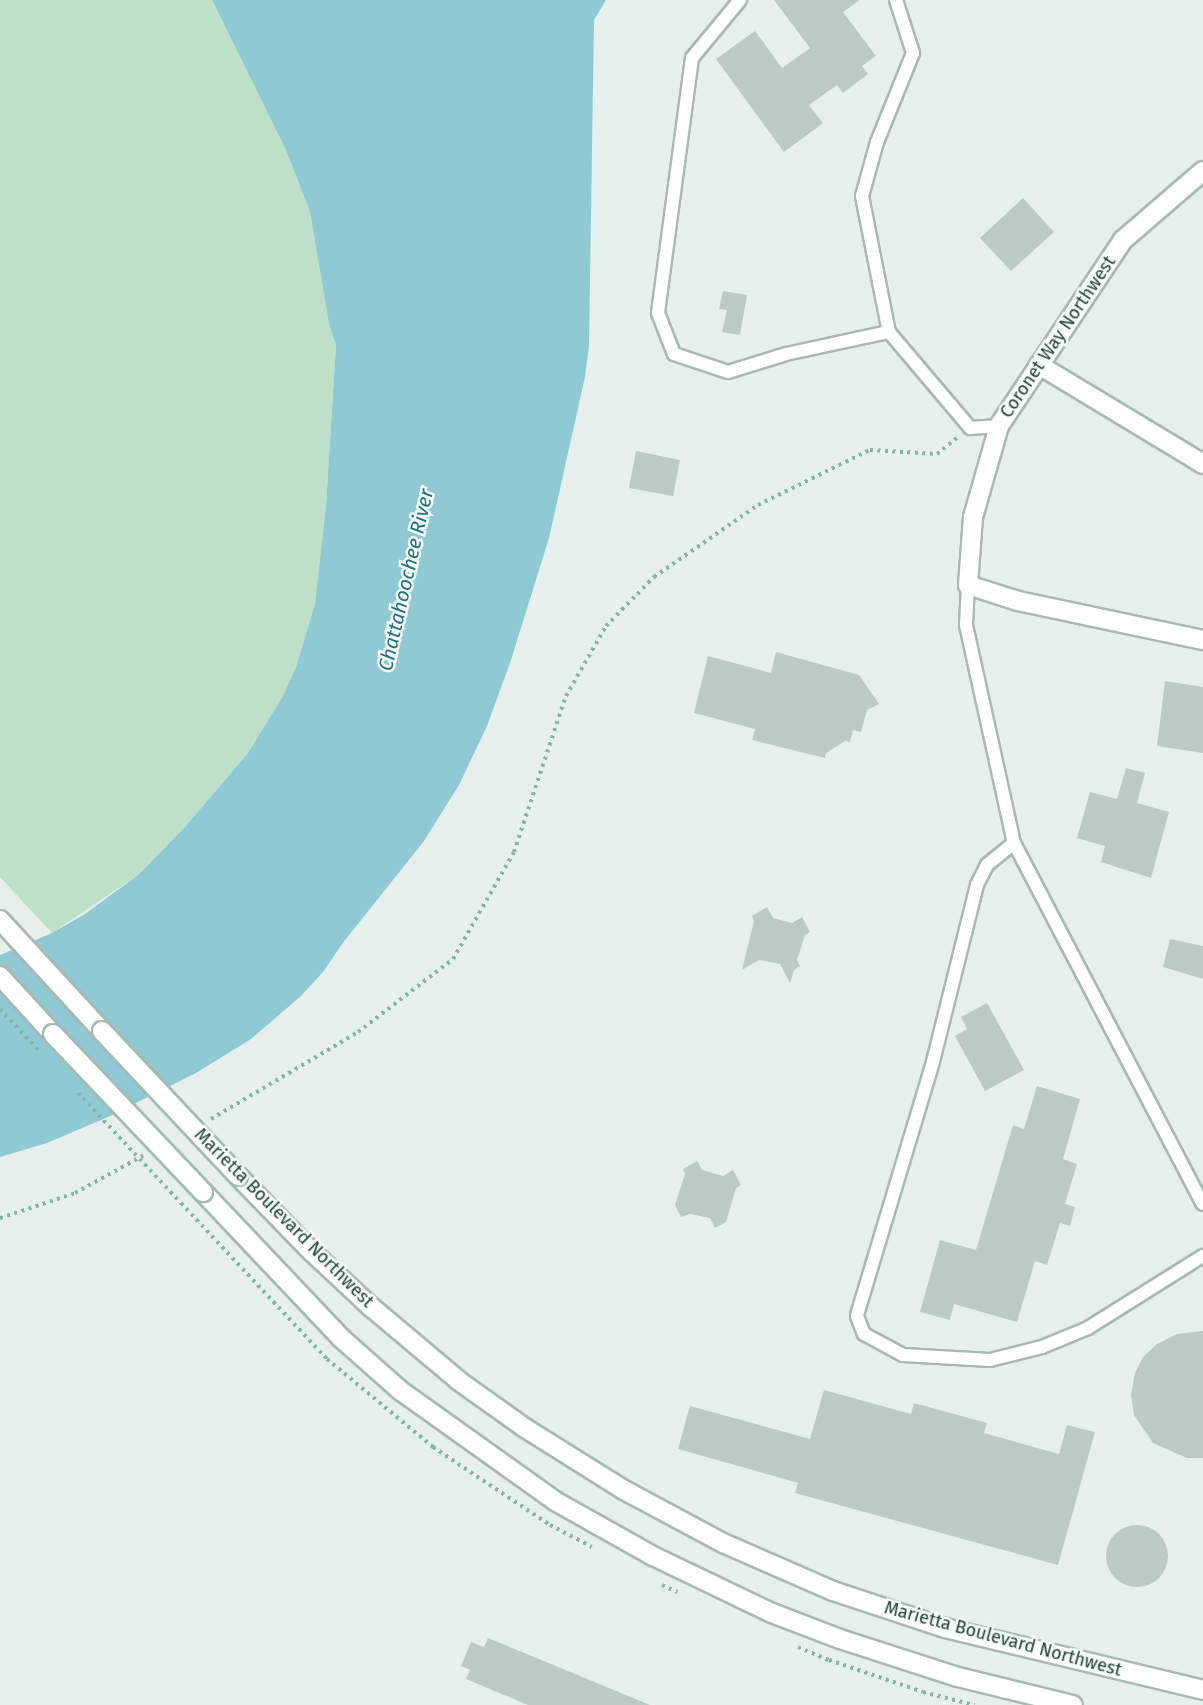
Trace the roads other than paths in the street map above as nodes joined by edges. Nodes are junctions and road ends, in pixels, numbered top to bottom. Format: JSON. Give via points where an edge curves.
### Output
{"nodes":[{"id":1,"x":740,"y":0,"type":"edge"},
{"id":2,"x":896,"y":0,"type":"edge"},
{"id":3,"x":1203,"y":171,"type":"edge"},
{"id":4,"x":889,"y":332,"type":"junction"},
{"id":5,"x":1039,"y":365,"type":"junction"},
{"id":6,"x":999,"y":426,"type":"junction"},
{"id":7,"x":1203,"y":464,"type":"edge"},
{"id":8,"x":968,"y":585,"type":"junction"},
{"id":9,"x":1203,"y":640,"type":"edge"},
{"id":10,"x":1014,"y":843,"type":"junction"},
{"id":11,"x":0,"y":920,"type":"edge"},
{"id":12,"x":0,"y":976,"type":"edge"},
{"id":13,"x":1203,"y":1204,"type":"edge"},
{"id":14,"x":1203,"y":1256,"type":"edge"},
{"id":15,"x":1203,"y":1690,"type":"edge"},
{"id":16,"x":1073,"y":1705,"type":"edge"}],
"edges":[{"from":1,"to":4,"type":"lane","via":[[692,58],[658,313],[674,354],[728,372],[786,354]]},
{"from":2,"to":4,"type":"lane","via":[[913,53],[877,142],[862,196]]},
{"from":3,"to":5,"type":"main road","name":"Coronet Way Northwest","via":[[1123,240]]},
{"from":4,"to":6,"type":"lane","via":[[970,428]]},
{"from":5,"to":6,"type":"main road","name":"Coronet Way Northwest"},
{"from":5,"to":7,"type":"main road"},
{"from":6,"to":8,"type":"main road","name":"Coronet Way Northwest","via":[[973,517]]},
{"from":8,"to":9,"type":"main road","via":[[1017,601]]},
{"from":8,"to":10,"type":"lane","via":[[966,625]]},
{"from":10,"to":13,"type":"lane"},
{"from":10,"to":14,"type":"lane","via":[[987,866],[977,885],[933,1062],[858,1316],[864,1334],[903,1355],[990,1360],[1042,1347],[1088,1328]]},
{"from":11,"to":15,"type":"main road","name":"Marietta Boulevard Northwest","bridge":true,"via":[[312,1252],[459,1380],[525,1428],[624,1490],[723,1542],[833,1591],[945,1628]]},
{"from":12,"to":16,"type":"main road","name":"Marietta Boulevard Northwest","bridge":true,"via":[[341,1338],[400,1391],[555,1501],[653,1556],[772,1613],[958,1677]]}]}
